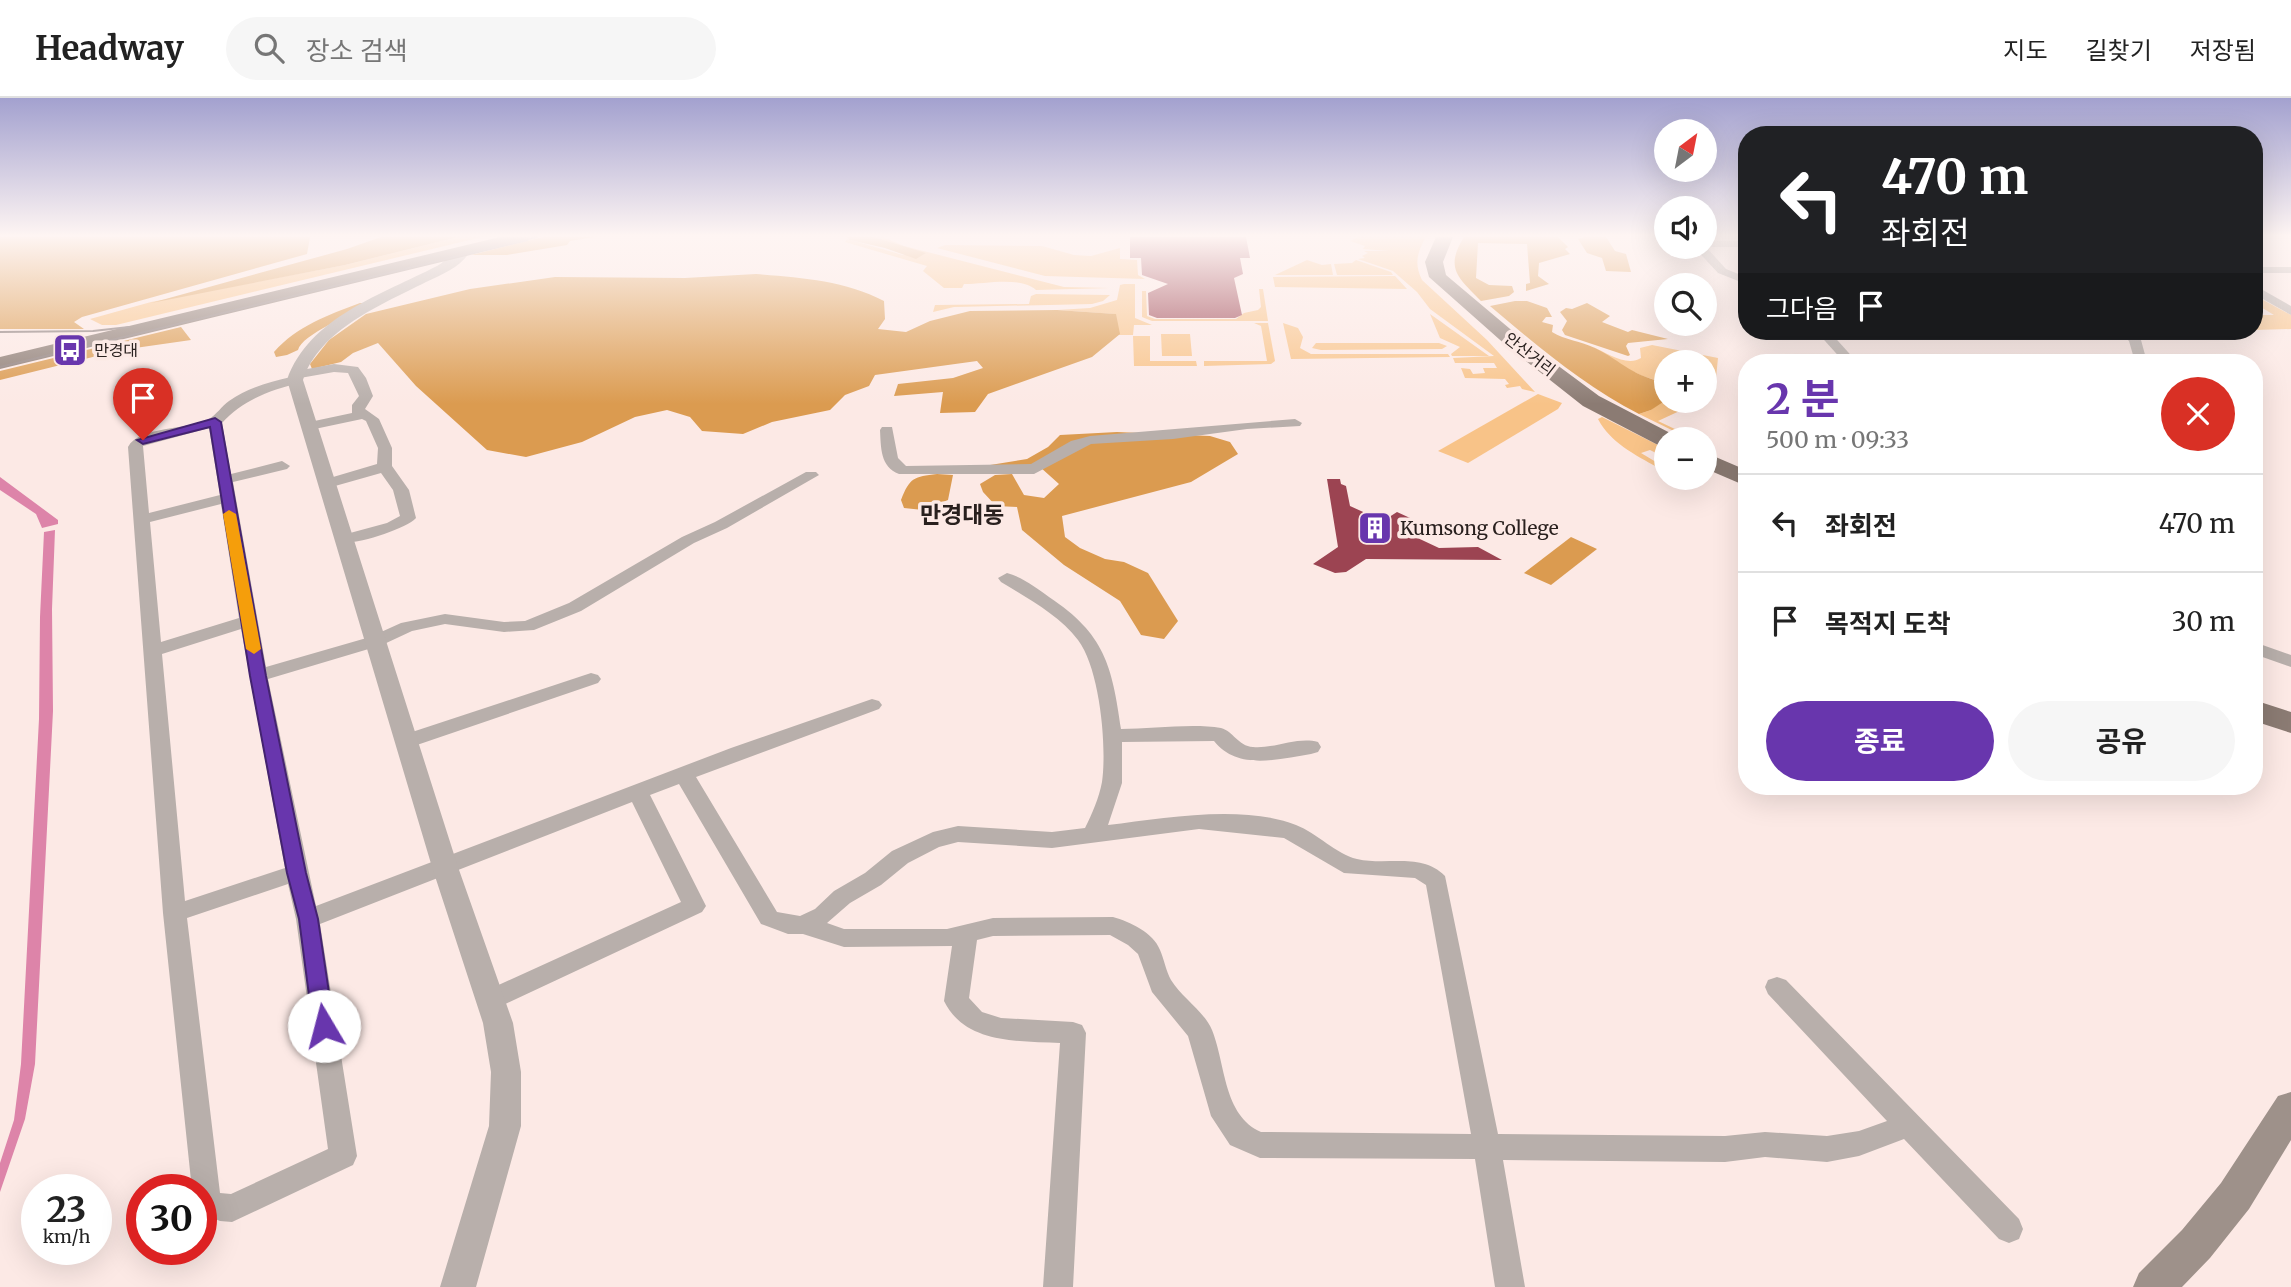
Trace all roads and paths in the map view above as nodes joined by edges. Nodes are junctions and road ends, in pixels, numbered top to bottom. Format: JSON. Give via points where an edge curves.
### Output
{"nodes":[{"id":1,"x":294,"y":292,"type":"edge"},
{"id":2,"x":398,"y":292,"type":"edge"},
{"id":3,"x":1456,"y":292,"type":"edge"},
{"id":4,"x":2263,"y":294,"type":"edge"},
{"id":5,"x":2291,"y":310,"type":"edge"},
{"id":6,"x":1830,"y":340,"type":"edge"},
{"id":7,"x":1844,"y":354,"type":"edge"},
{"id":8,"x":0,"y":363,"type":"edge"},
{"id":9,"x":295,"y":378,"type":"junction"},
{"id":10,"x":363,"y":415,"type":"junction"},
{"id":11,"x":215,"y":422,"type":"junction"},
{"id":12,"x":1295,"y":423,"type":"dead end"},
{"id":13,"x":310,"y":426,"type":"junction"},
{"id":14,"x":887,"y":430,"type":"dead end"},
{"id":15,"x":1654,"y":434,"type":"edge"},
{"id":16,"x":1717,"y":465,"type":"edge"},
{"id":17,"x":282,"y":466,"type":"dead end"},
{"id":18,"x":384,"y":467,"type":"junction"},
{"id":19,"x":811,"y":475,"type":"dead end"},
{"id":20,"x":1738,"y":475,"type":"edge"},
{"id":21,"x":328,"y":483,"type":"junction"},
{"id":22,"x":225,"y":489,"type":"junction"},
{"id":23,"x":142,"y":519,"type":"junction"},
{"id":24,"x":345,"y":540,"type":"junction"},
{"id":25,"x":1007,"y":578,"type":"dead end"},
{"id":26,"x":248,"y":621,"type":"junction"},
{"id":27,"x":376,"y":642,"type":"junction"},
{"id":28,"x":154,"y":650,"type":"junction"},
{"id":29,"x":2263,"y":652,"type":"edge"},
{"id":30,"x":2291,"y":661,"type":"edge"},
{"id":31,"x":258,"y":676,"type":"junction"},
{"id":32,"x":591,"y":679,"type":"dead end"},
{"id":33,"x":872,"y":705,"type":"dead end"},
{"id":34,"x":2263,"y":713,"type":"edge"},
{"id":35,"x":2291,"y":723,"type":"edge"},
{"id":36,"x":1112,"y":736,"type":"junction"},
{"id":37,"x":407,"y":741,"type":"junction"},
{"id":38,"x":1311,"y":747,"type":"dead end"},
{"id":39,"x":684,"y":774,"type":"junction"},
{"id":40,"x":638,"y":792,"type":"junction"},
{"id":41,"x":1093,"y":833,"type":"junction"},
{"id":42,"x":445,"y":867,"type":"junction"},
{"id":43,"x":297,"y":873,"type":"junction"},
{"id":44,"x":175,"y":913,"type":"junction"},
{"id":45,"x":308,"y":919,"type":"junction"},
{"id":46,"x":803,"y":925,"type":"junction"},
{"id":47,"x":966,"y":933,"type":"junction"},
{"id":48,"x":1777,"y":987,"type":"dead end"},
{"id":49,"x":491,"y":1000,"type":"junction"},
{"id":50,"x":2291,"y":1108,"type":"edge"},
{"id":51,"x":1909,"y":1124,"type":"junction"},
{"id":52,"x":1485,"y":1147,"type":"junction"},
{"id":53,"x":2009,"y":1229,"type":"dead end"},
{"id":54,"x":458,"y":1287,"type":"edge"},
{"id":55,"x":1058,"y":1287,"type":"edge"},
{"id":56,"x":1510,"y":1287,"type":"edge"},
{"id":57,"x":2153,"y":1287,"type":"edge"}],
"edges":[{"from":1,"to":8,"type":"main road"},
{"from":2,"to":9,"type":"street","via":[[335,328],[305,356]]},
{"from":3,"to":15,"type":"main road","name":"안산거리","via":[[1591,401]]},
{"from":4,"to":5,"type":"street"},
{"from":6,"to":7,"type":"street"},
{"from":9,"to":10,"type":"street","via":[[351,368],[366,396],[358,411]]},
{"from":9,"to":11,"type":"street","via":[[242,398]]},
{"from":9,"to":13,"type":"street"},
{"from":10,"to":13,"type":"street"},
{"from":10,"to":18,"type":"street","via":[[372,419],[385,448]]},
{"from":11,"to":22,"type":"street"},
{"from":11,"to":23,"type":"street","via":[[137,443]]},
{"from":12,"to":14,"type":"street","via":[[1090,440],[1034,469],[904,471],[890,458]]},
{"from":13,"to":21,"type":"street"},
{"from":16,"to":20,"type":"main road"},
{"from":17,"to":22,"type":"street"},
{"from":18,"to":21,"type":"street"},
{"from":18,"to":24,"type":"street","via":[[391,472],[409,510],[408,518]]},
{"from":19,"to":27,"type":"street","via":[[552,617],[528,626],[504,627],[445,619],[407,627]]},
{"from":21,"to":24,"type":"street"},
{"from":22,"to":23,"type":"street"},
{"from":22,"to":26,"type":"street"},
{"from":23,"to":28,"type":"street"},
{"from":24,"to":27,"type":"street"},
{"from":25,"to":36,"type":"street","via":[[1087,637],[1101,670]]},
{"from":26,"to":28,"type":"street"},
{"from":26,"to":31,"type":"street"},
{"from":27,"to":31,"type":"street"},
{"from":27,"to":37,"type":"street"},
{"from":28,"to":44,"type":"street"},
{"from":29,"to":30,"type":"street"},
{"from":31,"to":43,"type":"street"},
{"from":32,"to":37,"type":"street"},
{"from":33,"to":39,"type":"street"},
{"from":34,"to":35,"type":"main road"},
{"from":36,"to":38,"type":"street","via":[[1220,735],[1227,747],[1252,755]]},
{"from":36,"to":41,"type":"street","via":[[1112,780],[1105,811]]},
{"from":37,"to":42,"type":"street"},
{"from":39,"to":40,"type":"street"},
{"from":39,"to":46,"type":"street","via":[[769,918]]},
{"from":40,"to":42,"type":"street"},
{"from":40,"to":49,"type":"street","via":[[694,906]]},
{"from":41,"to":46,"type":"street","via":[[1052,839],[958,834],[933,840],[900,857]]},
{"from":41,"to":52,"type":"street","via":[[1199,821],[1267,826],[1290,831],[1352,867],[1417,870],[1430,875],[1437,882],[1444,915]]},
{"from":42,"to":45,"type":"street"},
{"from":42,"to":49,"type":"street"},
{"from":43,"to":44,"type":"street"},
{"from":43,"to":45,"type":"street"},
{"from":44,"to":45,"type":"street","via":[[206,1202],[232,1208],[343,1156]]},
{"from":46,"to":47,"type":"street","via":[[844,938],[947,938]]},
{"from":47,"to":52,"type":"street","via":[[993,927],[1113,926],[1136,938],[1148,949],[1161,985],[1200,1032],[1220,1108],[1240,1136],[1260,1145]]},
{"from":47,"to":55,"type":"street","via":[[956,1001],[973,1020],[1001,1029],[1073,1033]]},
{"from":48,"to":51,"type":"street"},
{"from":49,"to":54,"type":"street","via":[[506,1072],[505,1126]]},
{"from":50,"to":57,"type":"main road","via":[[2235,1196]]},
{"from":51,"to":52,"type":"street","via":[[1865,1144],[1824,1149],[1777,1143],[1725,1149]]},
{"from":51,"to":53,"type":"street"},
{"from":52,"to":56,"type":"street"}]}
